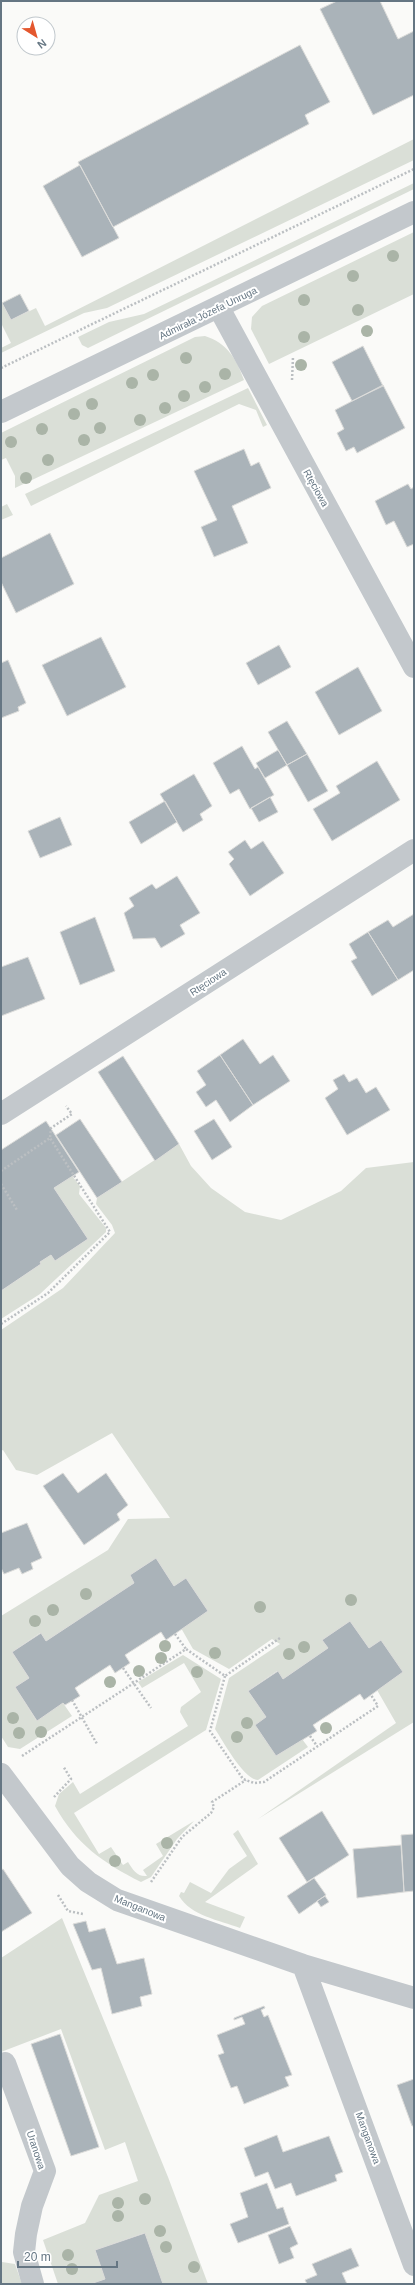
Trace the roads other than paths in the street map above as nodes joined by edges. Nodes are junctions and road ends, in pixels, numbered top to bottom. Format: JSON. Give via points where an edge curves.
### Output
{"nodes":[{"id":1,"x":414,"y":212,"type":"edge"},
{"id":2,"x":219,"y":308,"type":"junction"},
{"id":3,"x":1,"y":412,"type":"edge"},
{"id":4,"x":414,"y":667,"type":"edge"},
{"id":5,"x":414,"y":850,"type":"edge"},
{"id":6,"x":1,"y":1114,"type":"edge"},
{"id":7,"x":1,"y":1774,"type":"edge"},
{"id":8,"x":303,"y":1965,"type":"junction"},
{"id":9,"x":414,"y":1998,"type":"edge"},
{"id":10,"x":5,"y":2063,"type":"dead end"},
{"id":11,"x":414,"y":2266,"type":"edge"},
{"id":12,"x":33,"y":2284,"type":"edge"}],
"edges":[{"from":1,"to":2,"type":"street","name":"Admirała Józefa Unruga"},
{"from":2,"to":3,"type":"street","name":"Admirała Józefa Unruga"},
{"from":2,"to":4,"type":"street","name":"Rtęciowa"},
{"from":5,"to":6,"type":"street","name":"Rtęciowa"},
{"from":7,"to":8,"type":"street","name":"Manganowa","via":[[49,1841],[70,1866],[88,1882],[117,1900]]},
{"from":8,"to":9,"type":"street","name":"Manganowa"},
{"from":8,"to":11,"type":"street","name":"Manganowa"},
{"from":10,"to":12,"type":"street","name":"Uranowa","via":[[45,2170],[32,2206],[24,2252]]}]}
